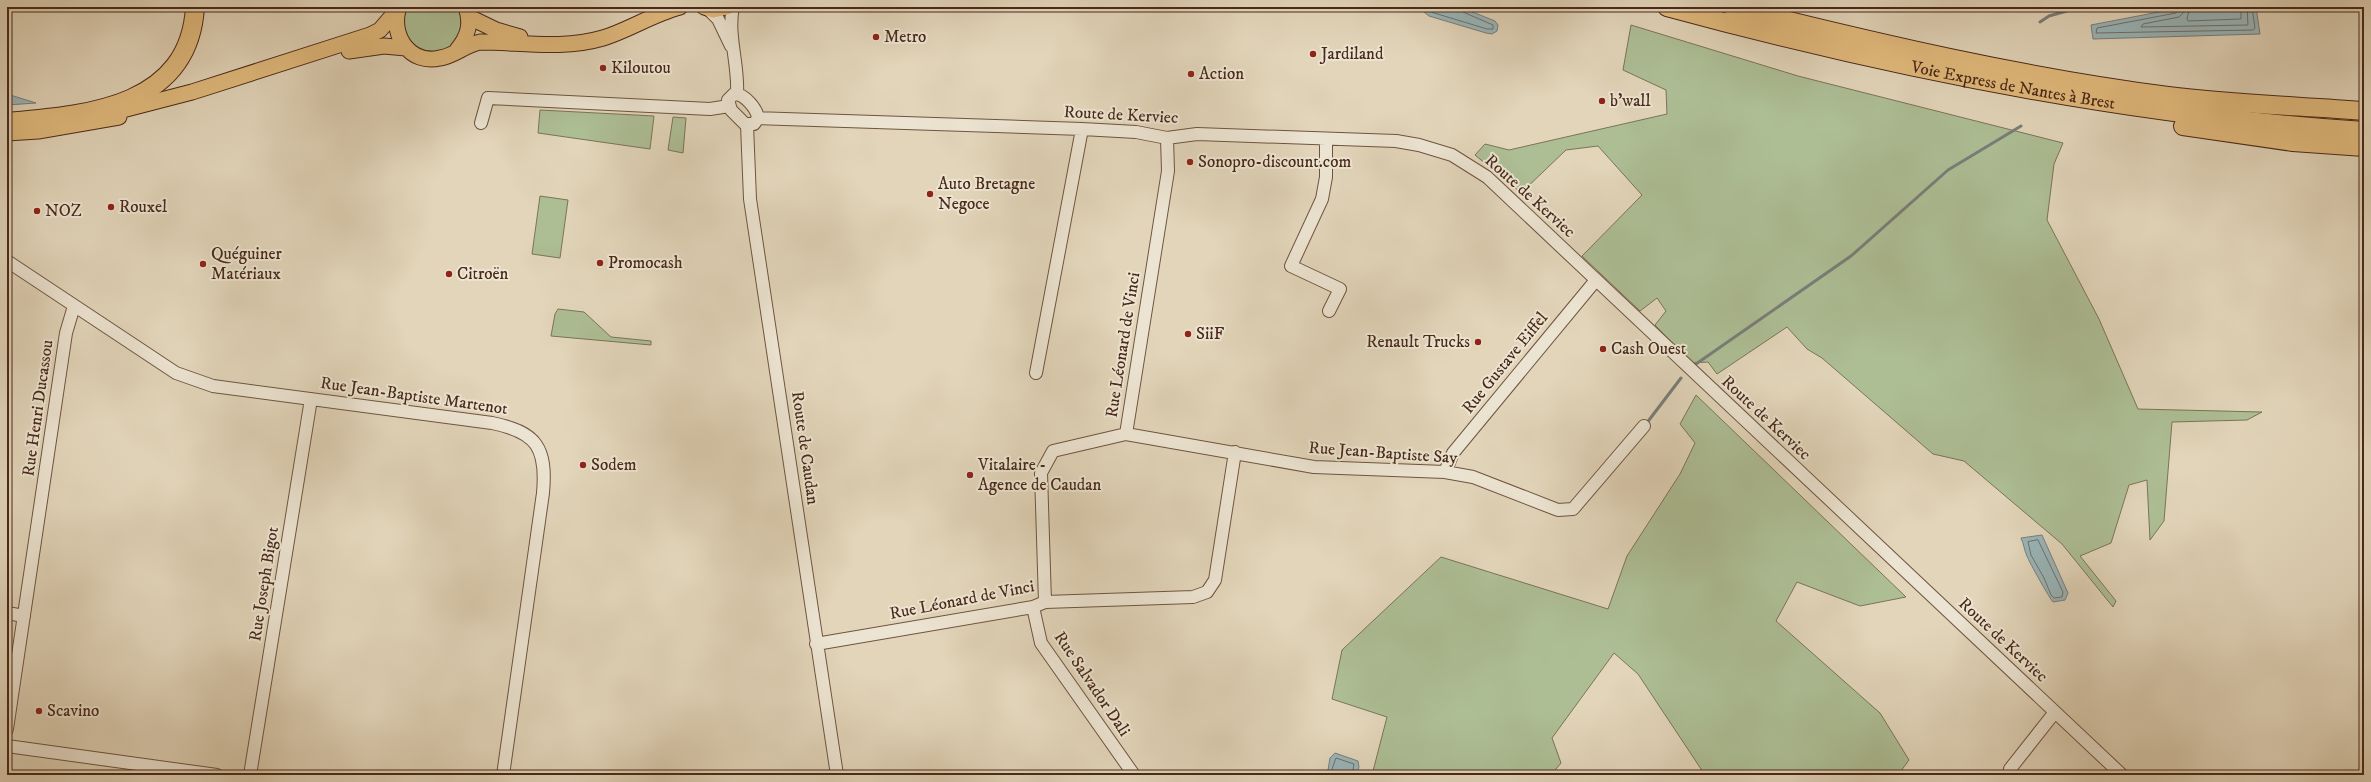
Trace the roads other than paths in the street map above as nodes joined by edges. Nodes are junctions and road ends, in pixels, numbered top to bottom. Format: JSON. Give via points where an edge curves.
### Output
{"nodes":[{"id":1,"x":195,"y":7,"type":"edge"},
{"id":2,"x":657,"y":7,"type":"edge"},
{"id":3,"x":680,"y":7,"type":"edge"},
{"id":4,"x":727,"y":7,"type":"edge"},
{"id":5,"x":733,"y":7,"type":"edge"},
{"id":6,"x":1667,"y":7,"type":"edge"},
{"id":7,"x":1732,"y":7,"type":"edge"},
{"id":8,"x":398,"y":8,"type":"edge"},
{"id":9,"x":706,"y":8,"type":"edge"},
{"id":10,"x":467,"y":12,"type":"edge"},
{"id":11,"x":406,"y":48,"type":"junction"},
{"id":12,"x":457,"y":50,"type":"junction"},
{"id":13,"x":733,"y":51,"type":"junction"},
{"id":14,"x":740,"y":95,"type":"junction"},
{"id":15,"x":2089,"y":101,"type":"junction"},
{"id":16,"x":730,"y":107,"type":"junction"},
{"id":17,"x":2364,"y":111,"type":"edge"},
{"id":18,"x":756,"y":114,"type":"junction"},
{"id":19,"x":7,"y":122,"type":"edge"},
{"id":20,"x":481,"y":123,"type":"dead end"},
{"id":21,"x":744,"y":123,"type":"junction"},
{"id":22,"x":7,"y":128,"type":"edge"},
{"id":23,"x":1082,"y":129,"type":"junction"},
{"id":24,"x":2364,"y":131,"type":"edge"},
{"id":25,"x":7,"y":134,"type":"edge"},
{"id":26,"x":1167,"y":138,"type":"junction"},
{"id":27,"x":1326,"y":139,"type":"junction"},
{"id":28,"x":2364,"y":147,"type":"edge"},
{"id":29,"x":7,"y":261,"type":"edge"},
{"id":30,"x":1596,"y":280,"type":"junction"},
{"id":31,"x":74,"y":306,"type":"junction"},
{"id":32,"x":1329,"y":311,"type":"dead end"},
{"id":33,"x":1036,"y":373,"type":"dead end"},
{"id":34,"x":311,"y":399,"type":"junction"},
{"id":35,"x":1644,"y":426,"type":"dead end"},
{"id":36,"x":1126,"y":434,"type":"junction"},
{"id":37,"x":1235,"y":452,"type":"junction"},
{"id":38,"x":1445,"y":472,"type":"junction"},
{"id":39,"x":1045,"y":602,"type":"junction"},
{"id":40,"x":1033,"y":606,"type":"junction"},
{"id":41,"x":7,"y":613,"type":"edge"},
{"id":42,"x":24,"y":616,"type":"junction"},
{"id":43,"x":816,"y":644,"type":"junction"},
{"id":44,"x":2055,"y":712,"type":"junction"},
{"id":45,"x":7,"y":729,"type":"edge"},
{"id":46,"x":7,"y":746,"type":"edge"},
{"id":47,"x":2010,"y":769,"type":"dead end"},
{"id":48,"x":217,"y":775,"type":"edge"},
{"id":49,"x":250,"y":775,"type":"edge"},
{"id":50,"x":502,"y":775,"type":"edge"},
{"id":51,"x":837,"y":775,"type":"edge"},
{"id":52,"x":1134,"y":775,"type":"edge"},
{"id":53,"x":2122,"y":775,"type":"edge"}],
"edges":[{"from":1,"to":19,"type":"highway","via":[[190,42],[183,57],[170,73],[148,90],[91,112]]},
{"from":2,"to":10,"type":"main road","via":[[639,18],[600,32],[546,40],[507,34]]},
{"from":3,"to":12,"type":"main road","via":[[617,33],[585,42],[546,45],[480,42]]},
{"from":4,"to":9,"type":"main road","via":[[719,10]]},
{"from":5,"to":13,"type":"street"},
{"from":6,"to":15,"type":"highway","name":"Voie Express de Nantes à Brest","via":[[1870,58]]},
{"from":7,"to":17,"type":"highway","name":"Voie Express de Nantes à Brest","via":[[1922,52],[2102,86],[2169,96]]},
{"from":8,"to":11,"type":"main road","via":[[397,34]]},
{"from":8,"to":22,"type":"main road","via":[[380,30],[370,35],[192,92],[93,118]]},
{"from":9,"to":13,"type":"street","via":[[718,18]]},
{"from":10,"to":12,"type":"main road","via":[[467,35]]},
{"from":11,"to":12,"type":"main road","via":[[417,56],[431,59],[444,57]]},
{"from":11,"to":25,"type":"main road","via":[[384,46],[354,49],[151,110],[95,122]]},
{"from":13,"to":14,"type":"street"},
{"from":14,"to":16,"type":"street","via":[[730,98]]},
{"from":14,"to":18,"type":"street"},
{"from":15,"to":24,"type":"highway","name":"Voie Express de Nantes à Brest","via":[[2247,122]]},
{"from":15,"to":28,"type":"highway","via":[[2114,114],[2171,124],[2293,142]]},
{"from":16,"to":20,"type":"street","via":[[710,109],[488,98]]},
{"from":16,"to":21,"type":"street"},
{"from":18,"to":21,"type":"street","via":[[754,124]]},
{"from":18,"to":23,"type":"street","name":"Route de Kerviec"},
{"from":21,"to":43,"type":"street","name":"Route de Caudan","via":[[750,199]]},
{"from":23,"to":26,"type":"street","name":"Route de Kerviec","via":[[1136,132]]},
{"from":23,"to":33,"type":"street"},
{"from":26,"to":27,"type":"street","name":"Route de Kerviec","via":[[1197,134]]},
{"from":26,"to":36,"type":"street","name":"Rue Léonard de Vinci","via":[[1168,171]]},
{"from":27,"to":30,"type":"street","name":"Route de Kerviec","via":[[1396,141],[1452,155],[1487,177]]},
{"from":27,"to":32,"type":"street","via":[[1326,177],[1322,199],[1291,266],[1340,289]]},
{"from":29,"to":31,"type":"street","name":"Rue Jean-Baptiste Martenot"},
{"from":30,"to":38,"type":"street","name":"Rue Gustave Eiffel","via":[[1453,453]]},
{"from":30,"to":44,"type":"street","name":"Route de Kerviec"},
{"from":31,"to":34,"type":"street","name":"Rue Jean-Baptiste Martenot","via":[[176,373],[194,381],[213,386]]},
{"from":31,"to":42,"type":"street","name":"Rue Henri Ducassou","via":[[66,333]]},
{"from":34,"to":49,"type":"street","name":"Rue Joseph Bigot"},
{"from":34,"to":50,"type":"street","name":"Rue Jean-Baptiste Martenot","via":[[515,428],[532,439],[540,453],[545,469],[543,493]]},
{"from":35,"to":38,"type":"street","name":"Rue Jean-Baptiste Say","via":[[1573,509],[1558,510],[1473,477]]},
{"from":36,"to":37,"type":"street","name":"Rue Jean-Baptiste Say"},
{"from":36,"to":39,"type":"street","name":"Rue Léonard de Vinci","via":[[1053,451],[1041,473]]},
{"from":37,"to":38,"type":"street","name":"Rue Jean-Baptiste Say","via":[[1314,467]]},
{"from":37,"to":39,"type":"street","via":[[1215,580],[1207,592],[1193,597]]},
{"from":39,"to":40,"type":"street","name":"Rue Léonard de Vinci"},
{"from":40,"to":43,"type":"street","name":"Rue Léonard de Vinci"},
{"from":40,"to":52,"type":"street","name":"Rue Salvador Dali","via":[[1041,643]]},
{"from":41,"to":42,"type":"street"},
{"from":42,"to":45,"type":"street","name":"Rue Henri Ducassou"},
{"from":43,"to":51,"type":"street","name":"Route de Caudan"},
{"from":44,"to":47,"type":"street"},
{"from":44,"to":53,"type":"street","name":"Route de Kerviec"},
{"from":46,"to":48,"type":"street"}]}
